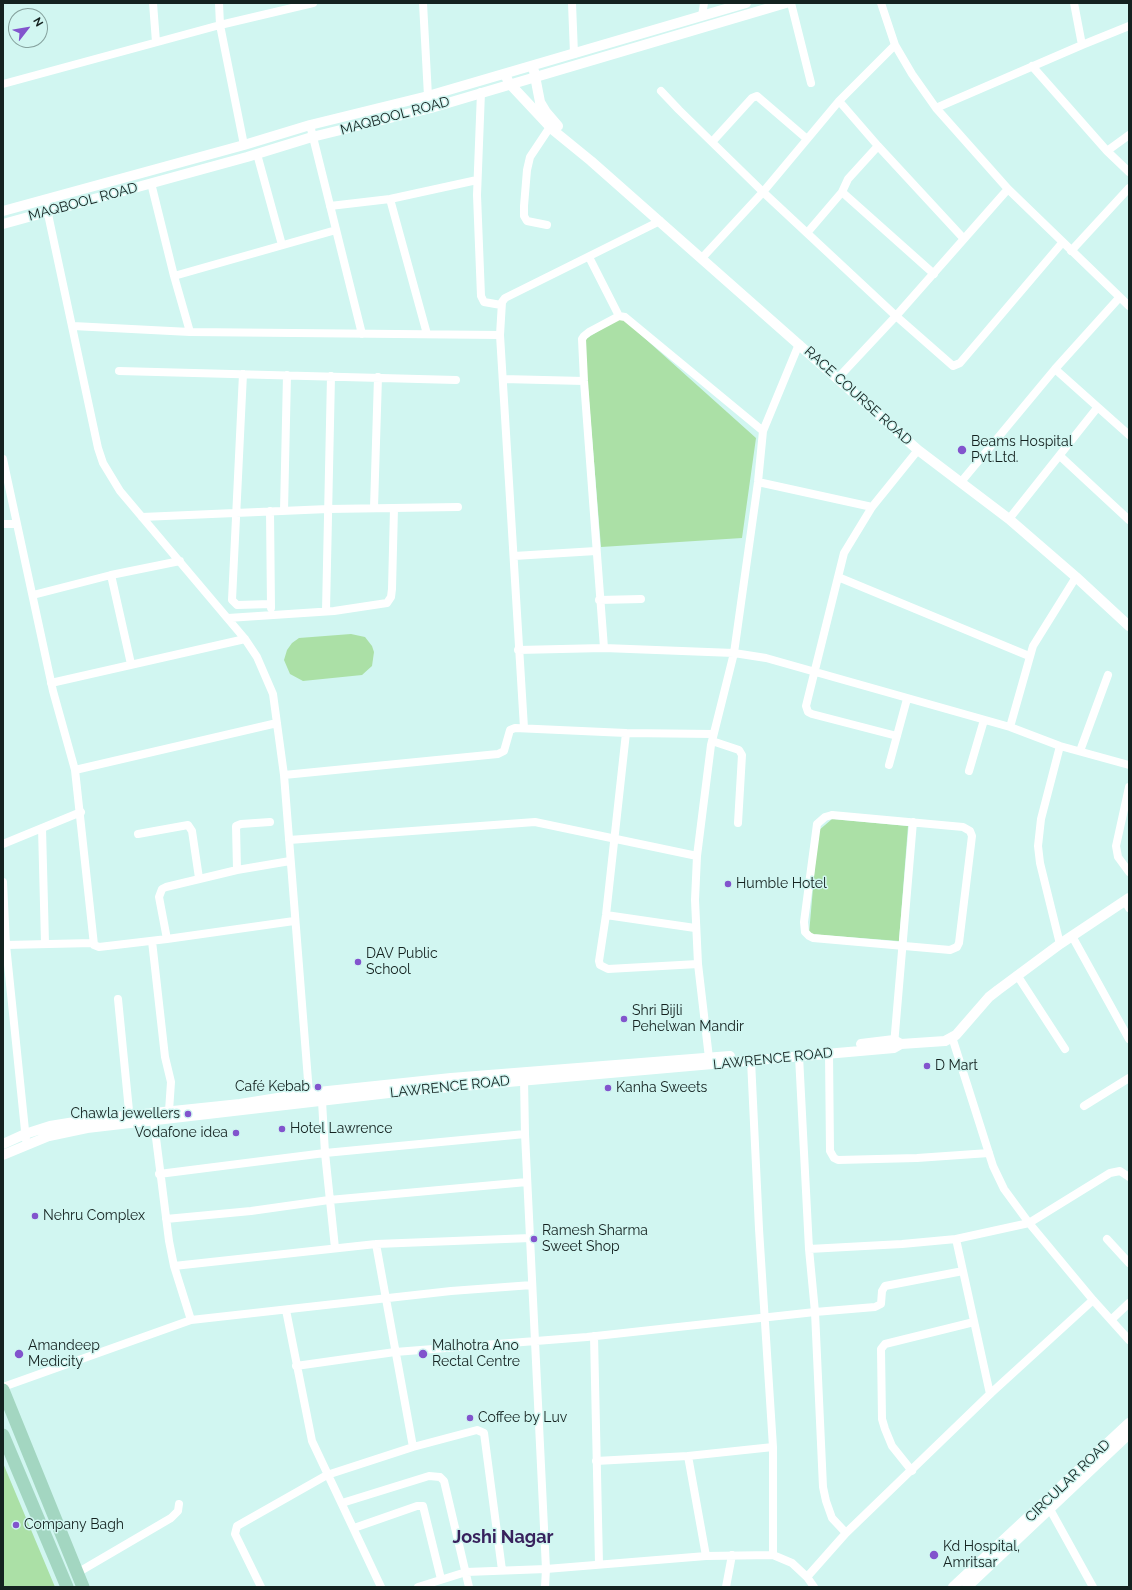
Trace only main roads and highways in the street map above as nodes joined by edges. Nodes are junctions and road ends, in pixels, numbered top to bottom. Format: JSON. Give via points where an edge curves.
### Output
{"nodes":[{"id":1,"x":3,"y":1390,"type":"edge"},
{"id":2,"x":3,"y":1435,"type":"edge"},
{"id":3,"x":67,"y":1587,"type":"edge"},
{"id":4,"x":82,"y":1587,"type":"edge"}],
"edges":[{"from":1,"to":4,"type":"main road"},
{"from":2,"to":3,"type":"main road"}]}
